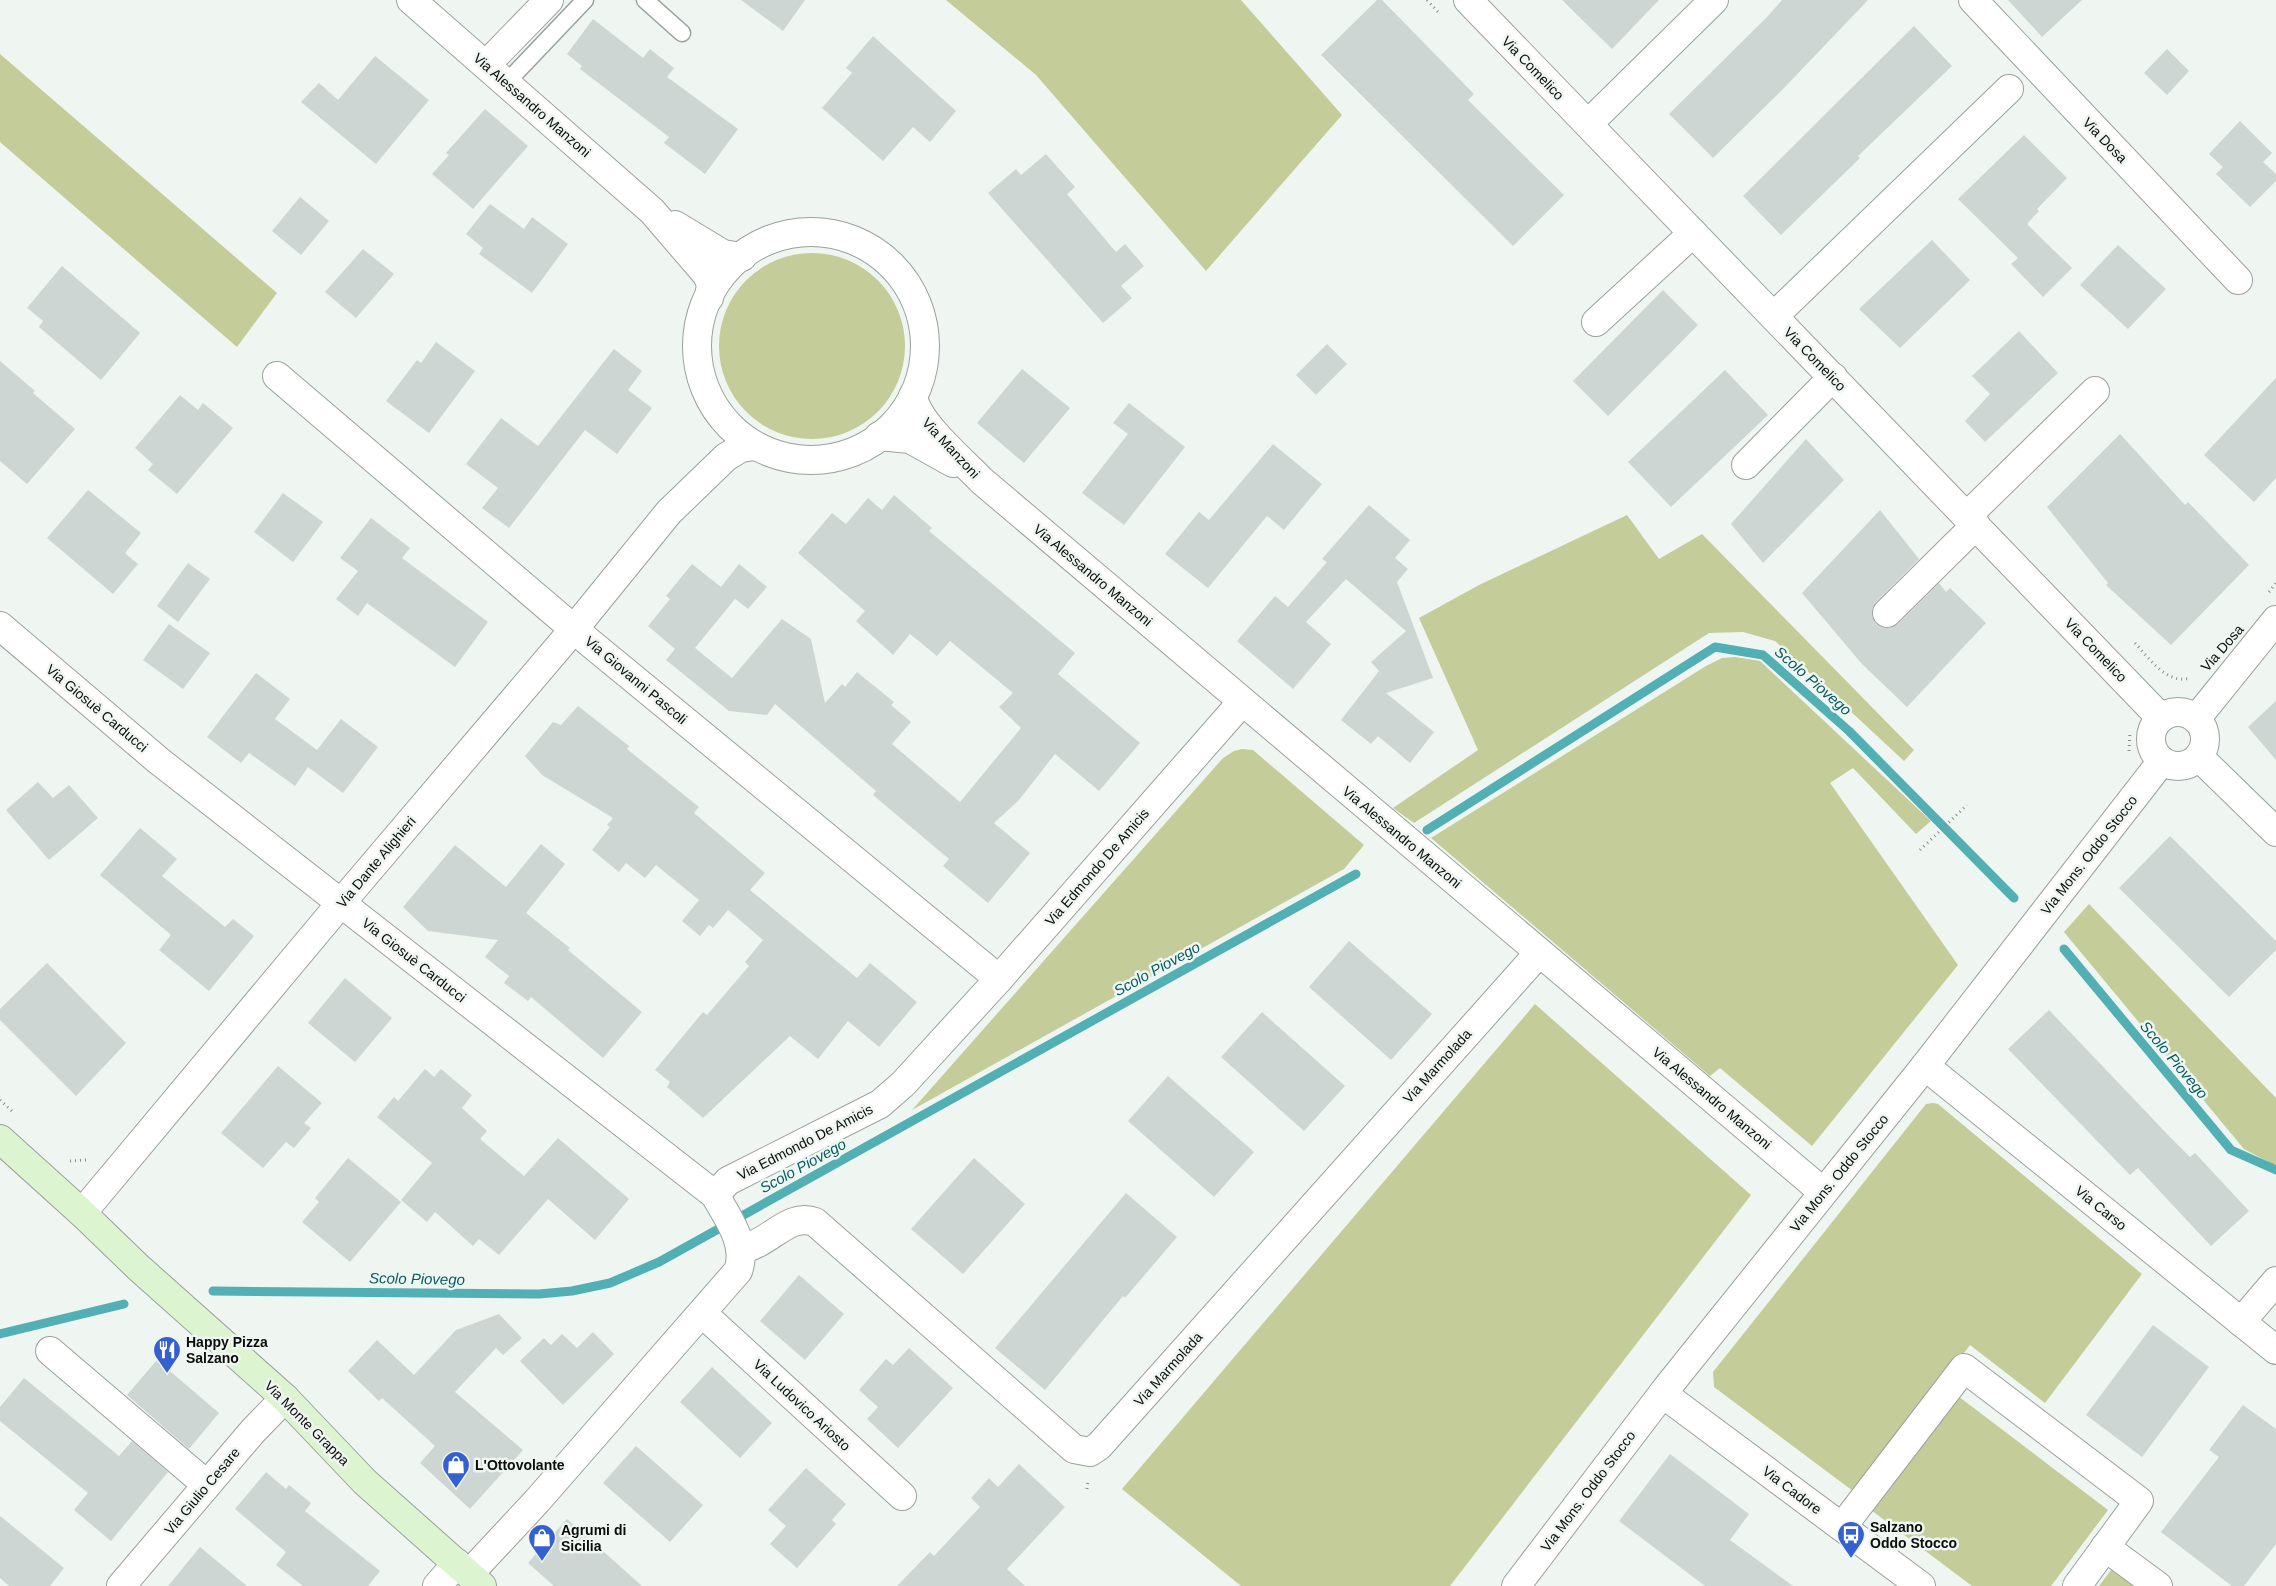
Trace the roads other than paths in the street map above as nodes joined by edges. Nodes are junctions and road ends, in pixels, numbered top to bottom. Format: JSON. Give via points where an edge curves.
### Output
{"nodes":[{"id":1,"x":411,"y":0,"type":"edge"},
{"id":2,"x":549,"y":0,"type":"edge"},
{"id":3,"x":585,"y":0,"type":"edge"},
{"id":4,"x":645,"y":0,"type":"edge"},
{"id":5,"x":1468,"y":0,"type":"edge"},
{"id":6,"x":1714,"y":0,"type":"edge"},
{"id":7,"x":1973,"y":0,"type":"edge"},
{"id":8,"x":682,"y":32,"type":"dead end"},
{"id":9,"x":486,"y":65,"type":"junction"},
{"id":10,"x":506,"y":83,"type":"junction"},
{"id":11,"x":2009,"y":89,"type":"dead end"},
{"id":12,"x":1588,"y":124,"type":"junction"},
{"id":13,"x":652,"y":211,"type":"junction"},
{"id":14,"x":1693,"y":233,"type":"junction"},
{"id":15,"x":742,"y":258,"type":"junction"},
{"id":16,"x":2238,"y":280,"type":"dead end"},
{"id":17,"x":709,"y":298,"type":"junction"},
{"id":18,"x":1774,"y":316,"type":"junction"},
{"id":19,"x":1596,"y":322,"type":"dead end"},
{"id":20,"x":277,"y":376,"type":"dead end"},
{"id":21,"x":1833,"y":377,"type":"junction"},
{"id":22,"x":2095,"y":391,"type":"dead end"},
{"id":23,"x":914,"y":396,"type":"junction"},
{"id":24,"x":722,"y":418,"type":"junction"},
{"id":25,"x":879,"y":436,"type":"junction"},
{"id":26,"x":755,"y":446,"type":"junction"},
{"id":27,"x":1746,"y":464,"type":"dead end"},
{"id":28,"x":982,"y":481,"type":"junction"},
{"id":29,"x":669,"y":512,"type":"junction"},
{"id":30,"x":1972,"y":520,"type":"junction"},
{"id":31,"x":2270,"y":609,"type":"edge"},
{"id":32,"x":1888,"y":613,"type":"dead end"},
{"id":33,"x":0,"y":626,"type":"edge"},
{"id":34,"x":574,"y":629,"type":"junction"},
{"id":35,"x":1242,"y":702,"type":"junction"},
{"id":36,"x":2161,"y":718,"type":"junction"},
{"id":37,"x":2196,"y":719,"type":"junction"},
{"id":38,"x":2199,"y":757,"type":"junction"},
{"id":39,"x":2162,"y":761,"type":"junction"},
{"id":40,"x":2276,"y":832,"type":"edge"},
{"id":41,"x":341,"y":903,"type":"junction"},
{"id":42,"x":1539,"y":953,"type":"junction"},
{"id":43,"x":999,"y":979,"type":"junction"},
{"id":44,"x":1925,"y":1066,"type":"junction"},
{"id":45,"x":0,"y":1139,"type":"edge"},
{"id":46,"x":1824,"y":1192,"type":"junction"},
{"id":47,"x":719,"y":1202,"type":"junction"},
{"id":48,"x":82,"y":1213,"type":"junction"},
{"id":49,"x":739,"y":1243,"type":"junction"},
{"id":50,"x":2276,"y":1282,"type":"edge"},
{"id":51,"x":702,"y":1313,"type":"junction"},
{"id":52,"x":2240,"y":1322,"type":"junction"},
{"id":53,"x":50,"y":1350,"type":"dead end"},
{"id":54,"x":2276,"y":1350,"type":"edge"},
{"id":55,"x":1662,"y":1394,"type":"junction"},
{"id":56,"x":285,"y":1398,"type":"junction"},
{"id":57,"x":207,"y":1485,"type":"junction"},
{"id":58,"x":902,"y":1496,"type":"dead end"},
{"id":59,"x":1842,"y":1527,"type":"junction"},
{"id":60,"x":2105,"y":1547,"type":"junction"},
{"id":61,"x":469,"y":1574,"type":"edge"},
{"id":62,"x":121,"y":1586,"type":"edge"},
{"id":63,"x":437,"y":1586,"type":"edge"},
{"id":64,"x":1516,"y":1586,"type":"edge"},
{"id":65,"x":1921,"y":1586,"type":"edge"},
{"id":66,"x":2076,"y":1586,"type":"edge"},
{"id":67,"x":2158,"y":1586,"type":"edge"}],
"edges":[{"from":1,"to":9,"type":"street","name":"Via Alessandro Manzoni"},
{"from":2,"to":9,"type":"street"},
{"from":3,"to":10,"type":"lane"},
{"from":4,"to":8,"type":"lane"},
{"from":5,"to":12,"type":"street","name":"Via Comelico"},
{"from":6,"to":12,"type":"street"},
{"from":7,"to":16,"type":"street","name":"Via Dosa"},
{"from":9,"to":10,"type":"street","name":"Via Alessandro Manzoni"},
{"from":10,"to":13,"type":"street","name":"Via Alessandro Manzoni"},
{"from":11,"to":18,"type":"street"},
{"from":12,"to":14,"type":"street","name":"Via Comelico"},
{"from":13,"to":15,"type":"street","via":[[723,254]]},
{"from":13,"to":17,"type":"street","via":[[707,275]]},
{"from":14,"to":18,"type":"street","name":"Via Comelico"},
{"from":14,"to":19,"type":"street"},
{"from":15,"to":17,"type":"street","via":[[726,271]]},
{"from":15,"to":23,"type":"street","via":[[777,238],[815,231],[858,242],[887,261],[910,288],[926,344]]},
{"from":17,"to":24,"type":"street","via":[[698,324],[696,348],[709,399]]},
{"from":18,"to":21,"type":"street","name":"Via Comelico"},
{"from":20,"to":34,"type":"street","name":"Via Giovanni Pascoli"},
{"from":21,"to":27,"type":"street"},
{"from":21,"to":30,"type":"street","name":"Via Comelico"},
{"from":22,"to":30,"type":"street"},
{"from":23,"to":25,"type":"street"},
{"from":23,"to":28,"type":"street","name":"Via Manzoni","via":[[914,404],[924,421]]},
{"from":24,"to":26,"type":"street","via":[[728,427]]},
{"from":24,"to":29,"type":"street","name":"Via Dante Alighieri","via":[[715,439]]},
{"from":25,"to":26,"type":"street","via":[[847,454],[830,458],[775,454]]},
{"from":25,"to":28,"type":"street","name":"Via Manzoni","via":[[910,439]]},
{"from":26,"to":29,"type":"street","name":"Via Dante Alighieri","via":[[741,448],[726,457]]},
{"from":28,"to":35,"type":"street","name":"Via Alessandro Manzoni"},
{"from":29,"to":34,"type":"street","name":"Via Dante Alighieri"},
{"from":30,"to":32,"type":"street"},
{"from":30,"to":36,"type":"street","name":"Via Comelico"},
{"from":31,"to":37,"type":"street"},
{"from":33,"to":41,"type":"street","name":"Via Giosuè Carducci","via":[[159,761]]},
{"from":34,"to":41,"type":"street","name":"Via Dante Alighieri"},
{"from":34,"to":43,"type":"street","name":"Via Giovanni Pascoli"},
{"from":35,"to":42,"type":"street","name":"Via Alessandro Manzoni"},
{"from":35,"to":43,"type":"street","name":"Via Edmondo De Amicis"},
{"from":36,"to":37,"type":"street","via":[[2179,713]]},
{"from":36,"to":39,"type":"street","via":[[2152,731],[2152,740],[2153,748]]},
{"from":37,"to":38,"type":"street","via":[[2205,733]]},
{"from":38,"to":39,"type":"street","via":[[2177,766]]},
{"from":38,"to":40,"type":"street"},
{"from":39,"to":44,"type":"street","name":"Via Mons. Oddo Stocco"},
{"from":41,"to":47,"type":"street","name":"Via Giosuè Carducci"},
{"from":41,"to":48,"type":"street","name":"Via Dante Alighieri"},
{"from":42,"to":46,"type":"street","name":"Via Alessandro Manzoni"},
{"from":42,"to":49,"type":"street","name":"Via Marmolada","via":[[1106,1438],[1090,1452],[1074,1449],[815,1222],[797,1219],[758,1244]]},
{"from":43,"to":47,"type":"street","name":"Via Edmondo De Amicis","via":[[880,1104],[728,1181]]},
{"from":44,"to":46,"type":"street","name":"Via Mons. Oddo Stocco"},
{"from":44,"to":52,"type":"street","name":"Via Carso"},
{"from":45,"to":48,"type":"street","name":"Via Monte Grappa"},
{"from":46,"to":55,"type":"street","name":"Via Mons. Oddo Stocco"},
{"from":47,"to":49,"type":"street"},
{"from":48,"to":56,"type":"street","name":"Via Monte Grappa"},
{"from":49,"to":51,"type":"street","via":[[741,1262],[738,1271]]},
{"from":50,"to":52,"type":"street"},
{"from":51,"to":58,"type":"street","name":"Via Ludovico Ariosto"},
{"from":51,"to":61,"type":"street"},
{"from":52,"to":54,"type":"street","name":"Via Carso"},
{"from":53,"to":57,"type":"street"},
{"from":55,"to":59,"type":"street","name":"Via Cadore"},
{"from":55,"to":64,"type":"street","name":"Via Mons. Oddo Stocco"},
{"from":56,"to":57,"type":"street","name":"Via Giulio Cesare"},
{"from":56,"to":61,"type":"street","name":"Via Monte Grappa","via":[[365,1482]]},
{"from":57,"to":62,"type":"street","name":"Via Giulio Cesare"},
{"from":59,"to":60,"type":"street","via":[[1964,1368],[2139,1501]]},
{"from":59,"to":65,"type":"street","name":"Via Cadore"},
{"from":60,"to":66,"type":"street"},
{"from":60,"to":67,"type":"street"},
{"from":61,"to":63,"type":"street"}]}
